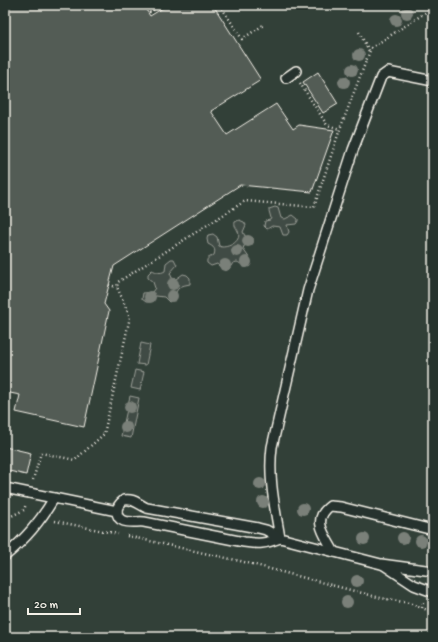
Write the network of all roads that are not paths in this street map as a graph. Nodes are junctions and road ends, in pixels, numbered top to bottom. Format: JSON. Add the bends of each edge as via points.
{"nodes":[{"id":1,"x":296,"y":71,"type":"road end"},
{"id":2,"x":286,"y":78,"type":"dead end"},
{"id":3,"x":433,"y":81,"type":"edge"},
{"id":4,"x":5,"y":488,"type":"edge"},
{"id":5,"x":54,"y":498,"type":"junction"},
{"id":6,"x":118,"y":511,"type":"junction"},
{"id":7,"x":433,"y":530,"type":"edge"},
{"id":8,"x":280,"y":538,"type":"junction"},
{"id":9,"x":334,"y":552,"type":"junction"},
{"id":10,"x":5,"y":556,"type":"edge"},
{"id":11,"x":381,"y":564,"type":"junction"},
{"id":12,"x":433,"y":571,"type":"edge"},
{"id":13,"x":433,"y":592,"type":"edge"}],
"edges":[{"from":1,"to":2,"type":"lane"},
{"from":3,"to":8,"type":"lane","via":[[388,72],[381,76],[353,150],[308,290],[272,447],[270,462]]},
{"from":4,"to":5,"type":"lane"},
{"from":5,"to":6,"type":"lane"},
{"from":5,"to":10,"type":"lane","via":[[43,517]]},
{"from":6,"to":8,"type":"lane","via":[[121,519],[128,522],[144,522],[244,542],[260,544]]},
{"from":6,"to":8,"type":"lane","via":[[121,502],[132,500],[147,508],[266,530]]},
{"from":7,"to":9,"type":"lane","via":[[330,506],[322,514],[320,523]]},
{"from":8,"to":9,"type":"lane"},
{"from":9,"to":11,"type":"lane"},
{"from":11,"to":12,"type":"lane"},
{"from":11,"to":13,"type":"lane","via":[[414,585]]}]}
